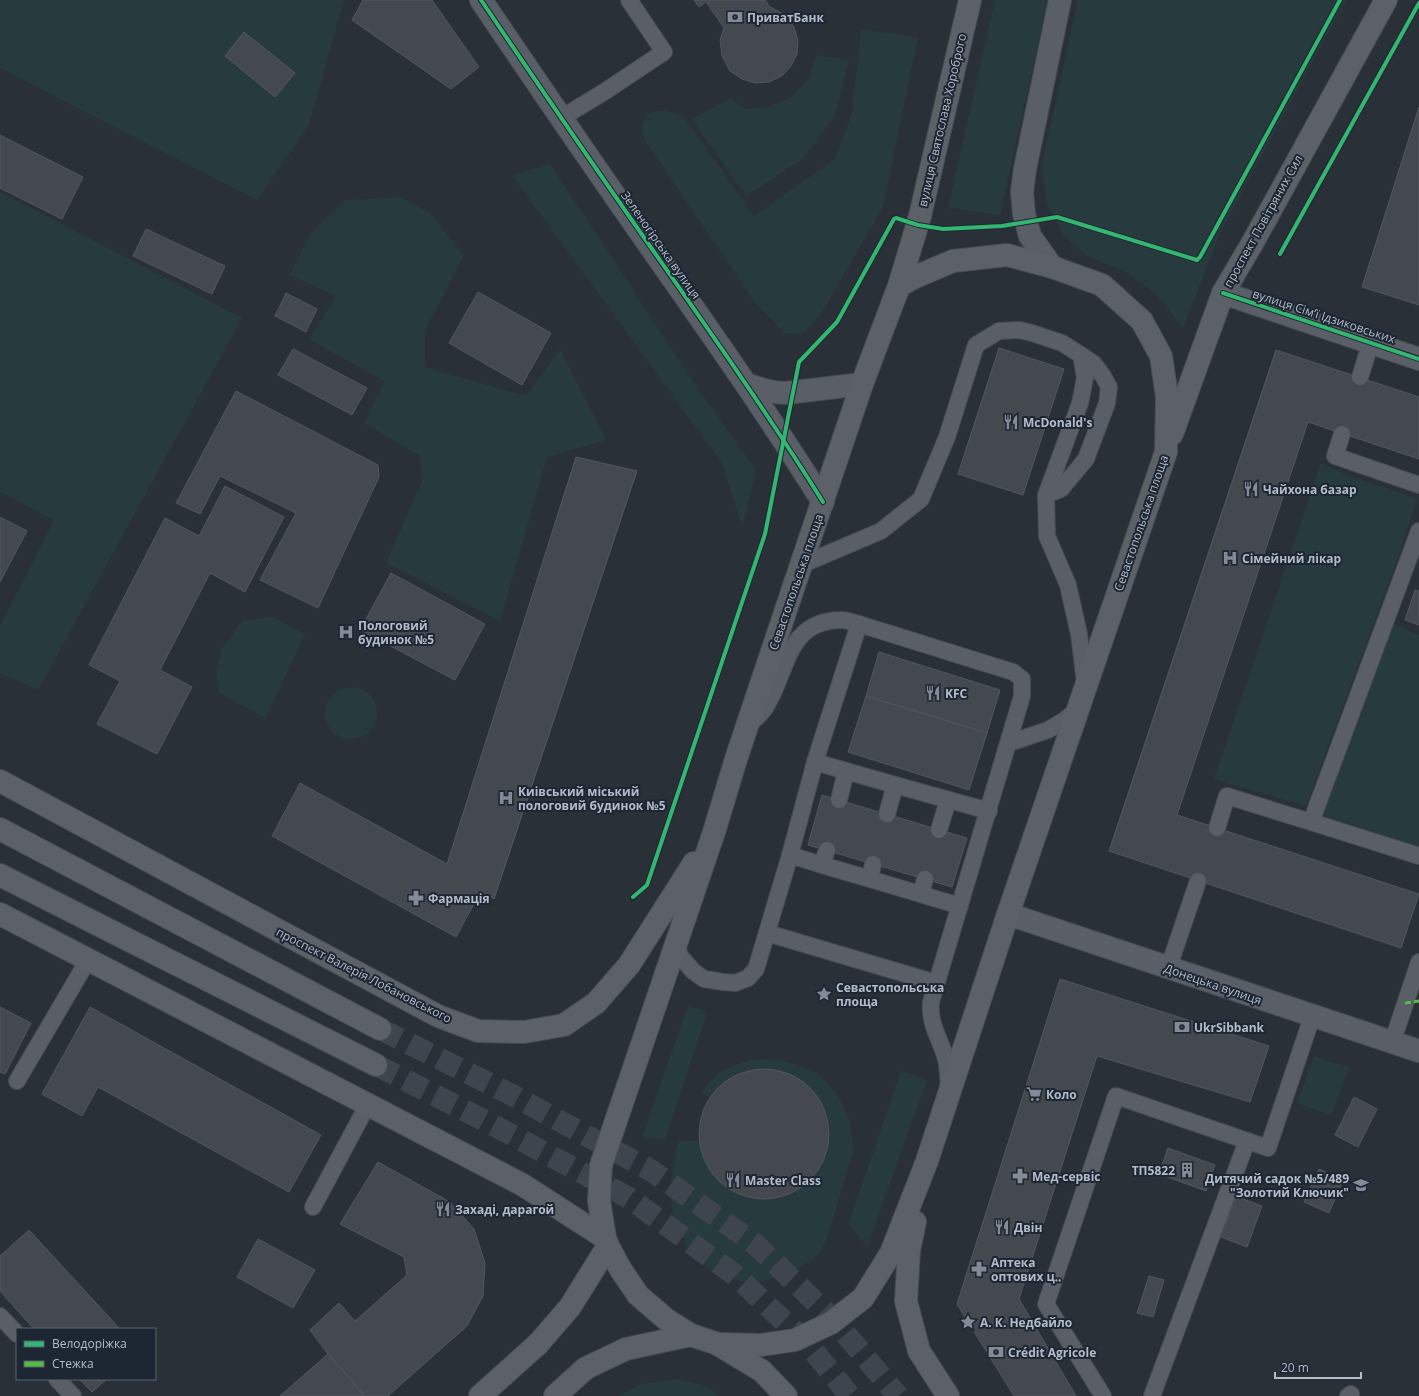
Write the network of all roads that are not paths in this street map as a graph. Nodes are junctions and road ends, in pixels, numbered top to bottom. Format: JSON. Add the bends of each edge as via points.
{"nodes":[{"id":1,"x":481,"y":0,"type":"edge"},
{"id":2,"x":629,"y":0,"type":"edge"},
{"id":3,"x":970,"y":0,"type":"edge"},
{"id":4,"x":1060,"y":0,"type":"edge"},
{"id":5,"x":1386,"y":0,"type":"edge"},
{"id":6,"x":561,"y":118,"type":"junction"},
{"id":7,"x":1052,"y":267,"type":"junction"},
{"id":8,"x":899,"y":286,"type":"junction"},
{"id":9,"x":1223,"y":293,"type":"junction"},
{"id":10,"x":1371,"y":342,"type":"junction"},
{"id":11,"x":1081,"y":355,"type":"junction"},
{"id":12,"x":1419,"y":358,"type":"edge"},
{"id":13,"x":1360,"y":377,"type":"dead end"},
{"id":14,"x":746,"y":384,"type":"junction"},
{"id":15,"x":862,"y":384,"type":"junction"},
{"id":16,"x":1342,"y":434,"type":"dead end"},
{"id":17,"x":1166,"y":452,"type":"junction"},
{"id":18,"x":1419,"y":485,"type":"edge"},
{"id":19,"x":1046,"y":495,"type":"junction"},
{"id":20,"x":823,"y":502,"type":"junction"},
{"id":21,"x":1419,"y":531,"type":"edge"},
{"id":22,"x":801,"y":565,"type":"junction"},
{"id":23,"x":860,"y":624,"type":"junction"},
{"id":24,"x":1085,"y":686,"type":"junction"},
{"id":25,"x":1077,"y":710,"type":"junction"},
{"id":26,"x":746,"y":727,"type":"junction"},
{"id":27,"x":1009,"y":743,"type":"junction"},
{"id":28,"x":816,"y":762,"type":"junction"},
{"id":29,"x":846,"y":771,"type":"junction"},
{"id":30,"x":0,"y":781,"type":"edge"},
{"id":31,"x":895,"y":785,"type":"junction"},
{"id":32,"x":839,"y":800,"type":"dead end"},
{"id":33,"x":948,"y":800,"type":"junction"},
{"id":34,"x":989,"y":811,"type":"junction"},
{"id":35,"x":887,"y":814,"type":"dead end"},
{"id":36,"x":1311,"y":822,"type":"junction"},
{"id":37,"x":1217,"y":828,"type":"dead end"},
{"id":38,"x":0,"y":829,"type":"edge"},
{"id":39,"x":939,"y":830,"type":"dead end"},
{"id":40,"x":714,"y":832,"type":"junction"},
{"id":41,"x":790,"y":855,"type":"junction"},
{"id":42,"x":1419,"y":856,"type":"edge"},
{"id":43,"x":0,"y":875,"type":"edge"},
{"id":44,"x":1198,"y":881,"type":"dead end"},
{"id":45,"x":960,"y":906,"type":"junction"},
{"id":46,"x":0,"y":914,"type":"edge"},
{"id":47,"x":1008,"y":914,"type":"junction"},
{"id":48,"x":767,"y":932,"type":"junction"},
{"id":49,"x":676,"y":942,"type":"junction"},
{"id":50,"x":88,"y":960,"type":"junction"},
{"id":51,"x":1419,"y":962,"type":"edge"},
{"id":52,"x":1168,"y":969,"type":"junction"},
{"id":53,"x":936,"y":983,"type":"junction"},
{"id":54,"x":1312,"y":1017,"type":"junction"},
{"id":55,"x":380,"y":1029,"type":"tunnel mouth"},
{"id":56,"x":1392,"y":1043,"type":"junction"},
{"id":57,"x":1419,"y":1051,"type":"edge"},
{"id":58,"x":376,"y":1065,"type":"tunnel mouth"},
{"id":59,"x":17,"y":1081,"type":"dead end"},
{"id":60,"x":949,"y":1094,"type":"junction"},
{"id":61,"x":368,"y":1104,"type":"junction"},
{"id":62,"x":1247,"y":1140,"type":"junction"},
{"id":63,"x":927,"y":1161,"type":"junction"},
{"id":64,"x":313,"y":1207,"type":"dead end"},
{"id":65,"x":606,"y":1242,"type":"junction"},
{"id":66,"x":0,"y":1316,"type":"edge"},
{"id":67,"x":16,"y":1333,"type":"edge"},
{"id":68,"x":691,"y":1335,"type":"junction"},
{"id":69,"x":718,"y":1344,"type":"junction"},
{"id":70,"x":58,"y":1380,"type":"edge"},
{"id":71,"x":73,"y":1396,"type":"edge"},
{"id":72,"x":480,"y":1396,"type":"edge"},
{"id":73,"x":555,"y":1396,"type":"edge"},
{"id":74,"x":786,"y":1396,"type":"edge"},
{"id":75,"x":948,"y":1396,"type":"edge"},
{"id":76,"x":1103,"y":1396,"type":"edge"},
{"id":77,"x":1152,"y":1396,"type":"edge"}],
"edges":[{"from":1,"to":6,"type":"street","name":"Зеленогірська вулиця"},
{"from":2,"to":6,"type":"lane","via":[[664,52]]},
{"from":3,"to":8,"type":"main road","name":"вулиця Святослава Хороброго","via":[[920,216]]},
{"from":4,"to":7,"type":"street","via":[[1022,192],[1030,236]]},
{"from":5,"to":9,"type":"main road","name":"проспект Повітряних Сил"},
{"from":6,"to":14,"type":"street","name":"Зеленогірська вулиця"},
{"from":7,"to":8,"type":"main road","name":"Севастопольська площа","via":[[1007,255],[953,261]]},
{"from":7,"to":17,"type":"main road","name":"Севастопольська площа","via":[[1102,285],[1142,321],[1161,356],[1167,397]]},
{"from":8,"to":15,"type":"main road","name":"Севастопольська площа"},
{"from":9,"to":10,"type":"street","name":"вулиця Сімʼї Ідзиковських"},
{"from":9,"to":17,"type":"main road","name":"проспект Повітряних Сил"},
{"from":10,"to":12,"type":"street","name":"вулиця Сімʼї Ідзиковських"},
{"from":10,"to":13,"type":"lane"},
{"from":11,"to":19,"type":"lane","via":[[1085,378],[1080,403]]},
{"from":11,"to":19,"type":"lane","via":[[1094,364],[1109,387],[1106,403],[1086,459],[1061,489]]},
{"from":11,"to":22,"type":"lane","via":[[1062,343],[1019,330],[999,331],[976,345],[947,437],[921,499],[881,531]]},
{"from":14,"to":15,"type":"street","via":[[774,393],[786,393]]},
{"from":14,"to":20,"type":"street","name":"Зеленогірська вулиця"},
{"from":15,"to":20,"type":"main road","name":"Севастопольська площа"},
{"from":16,"to":18,"type":"lane","via":[[1335,456]]},
{"from":17,"to":24,"type":"main road","name":"Севастопольська площа"},
{"from":19,"to":24,"type":"lane","via":[[1047,536],[1068,585],[1079,634]]},
{"from":20,"to":22,"type":"main road","name":"Севастопольська площа"},
{"from":21,"to":36,"type":"lane"},
{"from":22,"to":26,"type":"main road","name":"Севастопольська площа"},
{"from":23,"to":26,"type":"lane","via":[[842,620],[828,622],[815,625],[804,633],[795,642],[786,658],[768,703],[758,717]]},
{"from":23,"to":27,"type":"lane","via":[[1013,672],[1022,679],[1022,696]]},
{"from":23,"to":28,"type":"lane"},
{"from":24,"to":25,"type":"main road","name":"Севастопольська площа"},
{"from":25,"to":27,"type":"lane","via":[[1048,730]]},
{"from":25,"to":47,"type":"main road","name":"Севастопольська площа"},
{"from":26,"to":40,"type":"main road","name":"Севастопольська площа"},
{"from":27,"to":34,"type":"lane"},
{"from":28,"to":29,"type":"lane"},
{"from":28,"to":41,"type":"lane"},
{"from":29,"to":31,"type":"lane"},
{"from":29,"to":32,"type":"lane"},
{"from":30,"to":40,"type":"main road","name":"проспект Валерія Лобановського","via":[[438,1016],[478,1031],[524,1032],[564,1025],[596,1003],[629,965]]},
{"from":31,"to":33,"type":"lane"},
{"from":31,"to":35,"type":"lane"},
{"from":33,"to":34,"type":"lane"},
{"from":33,"to":39,"type":"lane"},
{"from":34,"to":45,"type":"lane"},
{"from":36,"to":37,"type":"lane","via":[[1227,796]]},
{"from":36,"to":42,"type":"lane"},
{"from":38,"to":55,"type":"main road"},
{"from":40,"to":49,"type":"main road","name":"Севастопольська площа"},
{"from":41,"to":45,"type":"lane","via":[[824,857],[872,871],[923,887]]},
{"from":41,"to":48,"type":"lane"},
{"from":43,"to":58,"type":"main road"},
{"from":44,"to":52,"type":"lane"},
{"from":45,"to":53,"type":"lane"},
{"from":46,"to":50,"type":"main road"},
{"from":47,"to":52,"type":"street","name":"Донецька вулиця"},
{"from":47,"to":60,"type":"main road","name":"Севастопольська площа"},
{"from":48,"to":49,"type":"lane","via":[[756,969],[748,978],[735,983],[704,979],[692,971],[680,956]]},
{"from":48,"to":53,"type":"lane"},
{"from":49,"to":65,"type":"main road","name":"Севастопольська площа","via":[[601,1165],[599,1202]]},
{"from":50,"to":59,"type":"lane"},
{"from":50,"to":61,"type":"main road"},
{"from":51,"to":56,"type":"lane"},
{"from":52,"to":54,"type":"street","name":"Донецька вулиця"},
{"from":53,"to":60,"type":"lane","via":[[930,1013],[946,1059]]},
{"from":54,"to":56,"type":"street","name":"Донецька вулиця"},
{"from":54,"to":62,"type":"lane","via":[[1268,1148]]},
{"from":56,"to":57,"type":"street","name":"Донецька вулиця"},
{"from":60,"to":63,"type":"main road","name":"Севастопольська площа"},
{"from":61,"to":64,"type":"lane"},
{"from":61,"to":65,"type":"main road","via":[[523,1185]]},
{"from":62,"to":76,"type":"lane","via":[[1116,1096],[1046,1304]]},
{"from":62,"to":77,"type":"lane"},
{"from":63,"to":69,"type":"main road","name":"Севастопольська площа","via":[[891,1253],[863,1298],[831,1323],[795,1340],[761,1345]]},
{"from":63,"to":75,"type":"main road","via":[[909,1250],[906,1301],[919,1351]]},
{"from":65,"to":68,"type":"main road","name":"Севастопольська площа","via":[[638,1295],[667,1320]]},
{"from":65,"to":72,"type":"main road","via":[[570,1307],[538,1344]]},
{"from":66,"to":67,"type":"lane"},
{"from":68,"to":69,"type":"main road","name":"Севастопольська площа"},
{"from":68,"to":73,"type":"main road","via":[[626,1349],[586,1368]]},
{"from":69,"to":74,"type":"main road","via":[[762,1371]]},
{"from":70,"to":71,"type":"lane"}]}
